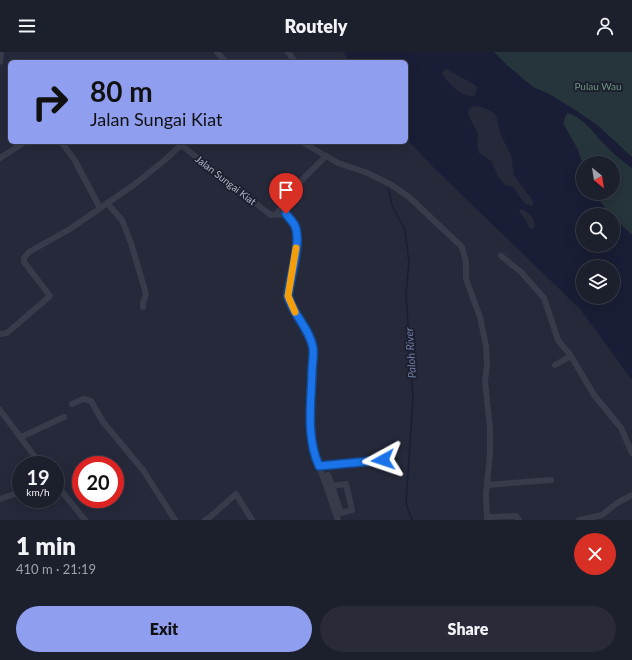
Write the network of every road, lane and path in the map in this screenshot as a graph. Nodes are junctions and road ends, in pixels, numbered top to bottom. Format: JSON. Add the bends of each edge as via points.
{"nodes":[{"id":1,"x":1,"y":52,"type":"edge"},
{"id":2,"x":217,"y":52,"type":"edge"},
{"id":3,"x":224,"y":60,"type":"edge"},
{"id":4,"x":0,"y":62,"type":"edge"},
{"id":5,"x":22,"y":144,"type":"edge"},
{"id":6,"x":63,"y":144,"type":"edge"},
{"id":7,"x":182,"y":144,"type":"edge"},
{"id":8,"x":305,"y":144,"type":"edge"},
{"id":9,"x":326,"y":156,"type":"junction"},
{"id":10,"x":0,"y":158,"type":"edge"},
{"id":11,"x":107,"y":203,"type":"junction"},
{"id":12,"x":100,"y":208,"type":"junction"},
{"id":13,"x":277,"y":214,"type":"junction"},
{"id":14,"x":501,"y":256,"type":"dead end"},
{"id":15,"x":144,"y":307,"type":"dead end"},
{"id":16,"x":0,"y":334,"type":"edge"},
{"id":17,"x":571,"y":356,"type":"junction"},
{"id":18,"x":555,"y":365,"type":"dead end"},
{"id":19,"x":72,"y":404,"type":"dead end"},
{"id":20,"x":0,"y":410,"type":"edge"},
{"id":21,"x":64,"y":417,"type":"dead end"},
{"id":22,"x":21,"y":437,"type":"junction"},
{"id":23,"x":632,"y":453,"type":"edge"},
{"id":24,"x":35,"y":456,"type":"edge"},
{"id":25,"x":383,"y":460,"type":"dead end"},
{"id":26,"x":319,"y":466,"type":"junction"},
{"id":27,"x":324,"y":477,"type":"junction"},
{"id":28,"x":551,"y":480,"type":"dead end"},
{"id":29,"x":487,"y":485,"type":"junction"},
{"id":30,"x":332,"y":486,"type":"junction"},
{"id":31,"x":64,"y":494,"type":"edge"},
{"id":32,"x":12,"y":495,"type":"edge"},
{"id":33,"x":632,"y":495,"type":"edge"},
{"id":34,"x":0,"y":499,"type":"edge"},
{"id":35,"x":487,"y":519,"type":"edge"},
{"id":36,"x":85,"y":520,"type":"edge"},
{"id":37,"x":176,"y":520,"type":"edge"},
{"id":38,"x":205,"y":520,"type":"edge"},
{"id":39,"x":252,"y":520,"type":"edge"},
{"id":40,"x":338,"y":520,"type":"edge"},
{"id":41,"x":519,"y":520,"type":"edge"},
{"id":42,"x":579,"y":520,"type":"edge"}],
"edges":[{"from":1,"to":4,"type":"street"},
{"from":2,"to":3,"type":"street"},
{"from":5,"to":10,"type":"street"},
{"from":6,"to":12,"type":"street","via":[[74,159]]},
{"from":7,"to":11,"type":"street","via":[[142,179]]},
{"from":7,"to":13,"type":"street","name":"Jalan Sungai Kiat","via":[[268,213]]},
{"from":8,"to":9,"type":"street"},
{"from":9,"to":13,"type":"street","via":[[295,187]]},
{"from":9,"to":29,"type":"street","via":[[390,184],[409,197],[462,247],[466,279],[480,317],[486,346],[485,381],[490,428]]},
{"from":11,"to":12,"type":"street"},
{"from":11,"to":15,"type":"street","via":[[122,220],[131,243],[146,294]]},
{"from":12,"to":16,"type":"street","via":[[63,234],[29,252],[24,258],[27,267],[50,296],[7,333]]},
{"from":13,"to":26,"type":"street","name":"Jalan Sungai Kiat","via":[[286,214],[293,221],[296,230],[296,249],[288,296],[313,346],[311,441]]},
{"from":14,"to":17,"type":"street","via":[[521,272],[544,298],[558,340]]},
{"from":17,"to":18,"type":"street"},
{"from":17,"to":23,"type":"street","via":[[594,395],[621,428]]},
{"from":19,"to":37,"type":"street","via":[[83,399],[91,401],[104,422],[143,470],[167,510]]},
{"from":20,"to":22,"type":"street"},
{"from":21,"to":22,"type":"street"},
{"from":22,"to":24,"type":"street"},
{"from":25,"to":26,"type":"street"},
{"from":26,"to":27,"type":"street","name":"Jalan Sungai Kiat"},
{"from":27,"to":30,"type":"street","via":[[329,476]]},
{"from":27,"to":40,"type":"street","name":"Jalan Sungai Kiat"},
{"from":28,"to":29,"type":"street"},
{"from":29,"to":35,"type":"street"},
{"from":30,"to":30,"type":"street","via":[[346,484],[352,510],[341,512]]},
{"from":31,"to":36,"type":"street"},
{"from":32,"to":34,"type":"street"},
{"from":33,"to":42,"type":"street","via":[[602,515]]},
{"from":35,"to":41,"type":"street","via":[[516,516]]},
{"from":38,"to":39,"type":"street","via":[[236,494]]}]}
